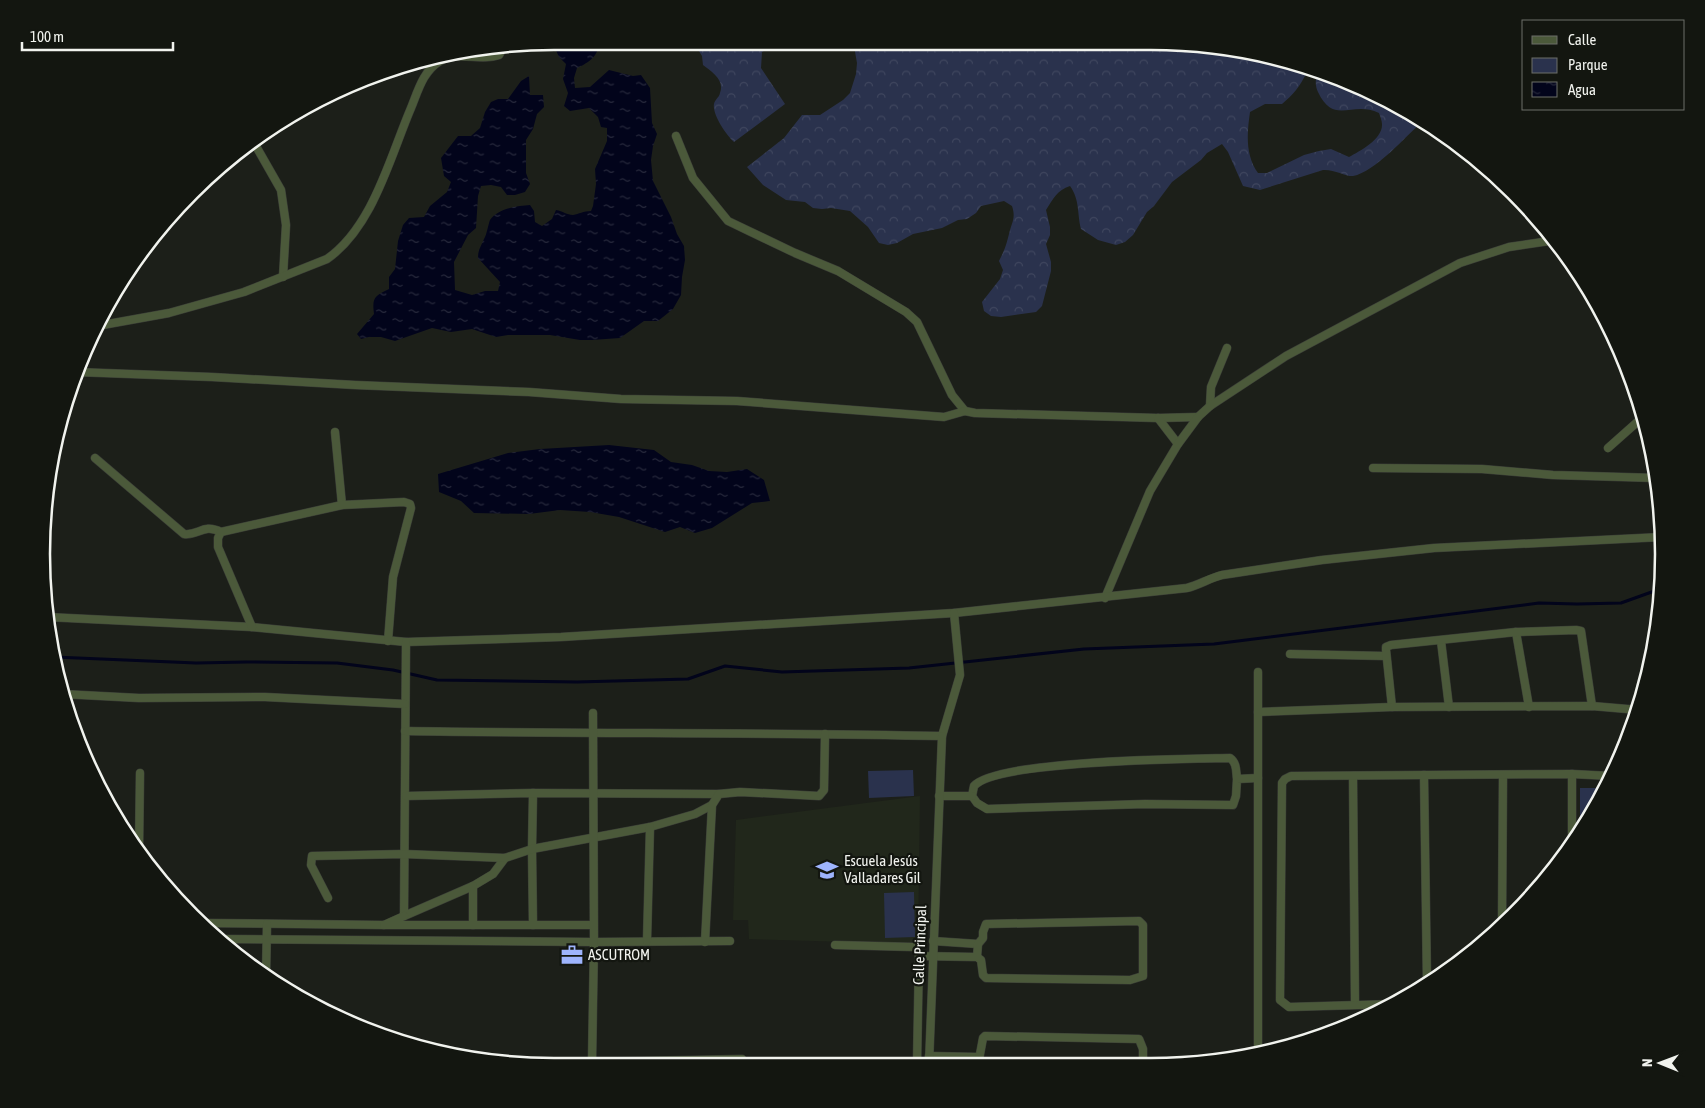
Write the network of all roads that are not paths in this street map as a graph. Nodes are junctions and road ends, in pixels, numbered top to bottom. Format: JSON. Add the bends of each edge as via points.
{"nodes":[{"id":1,"x":500,"y":53,"type":"edge"},
{"id":2,"x":476,"y":56,"type":"edge"},
{"id":3,"x":437,"y":64,"type":"edge"},
{"id":4,"x":676,"y":136,"type":"dead end"},
{"id":5,"x":257,"y":147,"type":"edge"},
{"id":6,"x":1546,"y":241,"type":"edge"},
{"id":7,"x":283,"y":277,"type":"junction"},
{"id":8,"x":106,"y":325,"type":"edge"},
{"id":9,"x":1228,"y":348,"type":"dead end"},
{"id":10,"x":84,"y":372,"type":"edge"},
{"id":11,"x":1210,"y":406,"type":"junction"},
{"id":12,"x":965,"y":411,"type":"junction"},
{"id":13,"x":1198,"y":417,"type":"junction"},
{"id":14,"x":1158,"y":418,"type":"junction"},
{"id":15,"x":1637,"y":422,"type":"edge"},
{"id":16,"x":335,"y":432,"type":"dead end"},
{"id":17,"x":1178,"y":444,"type":"junction"},
{"id":18,"x":1608,"y":448,"type":"dead end"},
{"id":19,"x":95,"y":458,"type":"dead end"},
{"id":20,"x":1373,"y":468,"type":"dead end"},
{"id":21,"x":1649,"y":478,"type":"edge"},
{"id":22,"x":342,"y":505,"type":"junction"},
{"id":23,"x":221,"y":532,"type":"junction"},
{"id":24,"x":1654,"y":537,"type":"edge"},
{"id":25,"x":1105,"y":598,"type":"junction"},
{"id":26,"x":954,"y":613,"type":"junction"},
{"id":27,"x":54,"y":617,"type":"edge"},
{"id":28,"x":252,"y":627,"type":"junction"},
{"id":29,"x":1516,"y":632,"type":"junction"},
{"id":30,"x":388,"y":641,"type":"junction"},
{"id":31,"x":1441,"y":641,"type":"junction"},
{"id":32,"x":406,"y":642,"type":"junction"},
{"id":33,"x":1290,"y":654,"type":"dead end"},
{"id":34,"x":1386,"y":656,"type":"junction"},
{"id":35,"x":1258,"y":672,"type":"dead end"},
{"id":36,"x":70,"y":694,"type":"edge"},
{"id":37,"x":405,"y":704,"type":"junction"},
{"id":38,"x":1592,"y":706,"type":"junction"},
{"id":39,"x":1392,"y":707,"type":"junction"},
{"id":40,"x":1449,"y":707,"type":"junction"},
{"id":41,"x":1530,"y":707,"type":"junction"},
{"id":42,"x":1630,"y":709,"type":"edge"},
{"id":43,"x":1258,"y":712,"type":"junction"},
{"id":44,"x":593,"y":713,"type":"dead end"},
{"id":45,"x":405,"y":731,"type":"junction"},
{"id":46,"x":594,"y":734,"type":"junction"},
{"id":47,"x":825,"y":734,"type":"junction"},
{"id":48,"x":942,"y":736,"type":"junction"},
{"id":49,"x":140,"y":773,"type":"dead end"},
{"id":50,"x":1572,"y":774,"type":"junction"},
{"id":51,"x":1424,"y":775,"type":"junction"},
{"id":52,"x":1503,"y":775,"type":"junction"},
{"id":53,"x":1353,"y":776,"type":"junction"},
{"id":54,"x":1604,"y":776,"type":"edge"},
{"id":55,"x":1237,"y":778,"type":"junction"},
{"id":56,"x":1258,"y":778,"type":"junction"},
{"id":57,"x":533,"y":793,"type":"junction"},
{"id":58,"x":593,"y":793,"type":"junction"},
{"id":59,"x":719,"y":794,"type":"junction"},
{"id":60,"x":406,"y":796,"type":"junction"},
{"id":61,"x":940,"y":796,"type":"junction"},
{"id":62,"x":972,"y":796,"type":"junction"},
{"id":63,"x":712,"y":805,"type":"junction"},
{"id":64,"x":650,"y":827,"type":"junction"},
{"id":65,"x":1572,"y":831,"type":"edge"},
{"id":66,"x":593,"y":837,"type":"junction"},
{"id":67,"x":139,"y":840,"type":"edge"},
{"id":68,"x":532,"y":849,"type":"junction"},
{"id":69,"x":404,"y":854,"type":"junction"},
{"id":70,"x":506,"y":858,"type":"junction"},
{"id":71,"x":473,"y":886,"type":"junction"},
{"id":72,"x":328,"y":898,"type":"dead end"},
{"id":73,"x":1502,"y":915,"type":"edge"},
{"id":74,"x":404,"y":916,"type":"junction"},
{"id":75,"x":212,"y":923,"type":"edge"},
{"id":76,"x":267,"y":924,"type":"junction"},
{"id":77,"x":384,"y":925,"type":"junction"},
{"id":78,"x":473,"y":925,"type":"junction"},
{"id":79,"x":533,"y":925,"type":"junction"},
{"id":80,"x":593,"y":925,"type":"junction"},
{"id":81,"x":229,"y":939,"type":"edge"},
{"id":82,"x":267,"y":940,"type":"junction"},
{"id":83,"x":647,"y":941,"type":"junction"},
{"id":84,"x":730,"y":941,"type":"dead end"},
{"id":85,"x":933,"y":941,"type":"junction"},
{"id":86,"x":594,"y":942,"type":"junction"},
{"id":87,"x":705,"y":942,"type":"junction"},
{"id":88,"x":978,"y":944,"type":"junction"},
{"id":89,"x":835,"y":945,"type":"dead end"},
{"id":90,"x":919,"y":956,"type":"junction"},
{"id":91,"x":933,"y":957,"type":"junction"},
{"id":92,"x":977,"y":957,"type":"junction"},
{"id":93,"x":266,"y":968,"type":"edge"},
{"id":94,"x":1427,"y":975,"type":"edge"},
{"id":95,"x":1355,"y":1004,"type":"junction"},
{"id":96,"x":1378,"y":1004,"type":"edge"},
{"id":97,"x":1258,"y":1046,"type":"edge"},
{"id":98,"x":592,"y":1058,"type":"edge"},
{"id":99,"x":917,"y":1058,"type":"edge"},
{"id":100,"x":929,"y":1058,"type":"edge"},
{"id":101,"x":979,"y":1058,"type":"edge"},
{"id":102,"x":1143,"y":1058,"type":"edge"}],
"edges":[{"from":1,"to":2,"type":"street","via":[[491,58]]},
{"from":3,"to":7,"type":"street","via":[[425,75],[378,194],[355,230],[327,259]]},
{"from":4,"to":12,"type":"street","via":[[693,178],[728,220],[838,271],[917,322],[952,395]]},
{"from":5,"to":7,"type":"street","via":[[281,190],[286,225]]},
{"from":6,"to":11,"type":"street","via":[[1509,247],[1460,263],[1286,356]]},
{"from":7,"to":8,"type":"street","via":[[169,314]]},
{"from":9,"to":11,"type":"street","via":[[1211,386]]},
{"from":10,"to":12,"type":"street","via":[[621,399],[737,401],[944,417]]},
{"from":11,"to":13,"type":"street"},
{"from":12,"to":14,"type":"street"},
{"from":13,"to":14,"type":"street"},
{"from":13,"to":17,"type":"street"},
{"from":14,"to":17,"type":"street"},
{"from":15,"to":18,"type":"street"},
{"from":16,"to":22,"type":"street"},
{"from":17,"to":25,"type":"street","via":[[1150,491]]},
{"from":19,"to":23,"type":"street","via":[[184,534],[209,528]]},
{"from":20,"to":21,"type":"street","via":[[1482,469]]},
{"from":22,"to":23,"type":"street"},
{"from":22,"to":30,"type":"street","via":[[410,504],[393,578]]},
{"from":23,"to":28,"type":"street","via":[[218,547]]},
{"from":24,"to":25,"type":"street","via":[[1434,548],[1322,560],[1212,577],[1187,588]]},
{"from":25,"to":26,"type":"street"},
{"from":26,"to":32,"type":"street","via":[[561,637]]},
{"from":26,"to":48,"type":"street","name":"Calle Principal","via":[[960,675]]},
{"from":27,"to":28,"type":"street"},
{"from":28,"to":30,"type":"street"},
{"from":29,"to":31,"type":"street"},
{"from":29,"to":38,"type":"street","via":[[1581,632]]},
{"from":29,"to":41,"type":"street"},
{"from":30,"to":32,"type":"street"},
{"from":31,"to":34,"type":"street","via":[[1390,645],[1386,647]]},
{"from":31,"to":40,"type":"street"},
{"from":32,"to":37,"type":"street"},
{"from":33,"to":34,"type":"street"},
{"from":34,"to":39,"type":"street"},
{"from":35,"to":43,"type":"street"},
{"from":36,"to":37,"type":"street","via":[[139,698],[265,697]]},
{"from":37,"to":45,"type":"street"},
{"from":38,"to":41,"type":"street"},
{"from":38,"to":42,"type":"street"},
{"from":39,"to":40,"type":"street"},
{"from":39,"to":43,"type":"street"},
{"from":40,"to":41,"type":"street"},
{"from":43,"to":56,"type":"street"},
{"from":44,"to":46,"type":"street"},
{"from":45,"to":46,"type":"street"},
{"from":45,"to":60,"type":"street"},
{"from":46,"to":47,"type":"street"},
{"from":46,"to":58,"type":"street"},
{"from":47,"to":48,"type":"street"},
{"from":47,"to":59,"type":"street","via":[[824,790],[819,796]]},
{"from":48,"to":61,"type":"street","name":"Calle Principal"},
{"from":49,"to":67,"type":"street"},
{"from":50,"to":52,"type":"street"},
{"from":50,"to":54,"type":"street"},
{"from":50,"to":65,"type":"street"},
{"from":51,"to":52,"type":"street"},
{"from":51,"to":53,"type":"street"},
{"from":51,"to":94,"type":"street"},
{"from":52,"to":73,"type":"street"},
{"from":53,"to":95,"type":"street"},
{"from":53,"to":95,"type":"street","via":[[1291,776],[1282,783],[1280,1000],[1289,1007]]},
{"from":55,"to":56,"type":"street"},
{"from":55,"to":62,"type":"street","via":[[1236,766],[1230,758],[1035,767],[986,778],[974,786]]},
{"from":55,"to":62,"type":"street","via":[[1232,805],[987,809]]},
{"from":56,"to":97,"type":"street"},
{"from":57,"to":58,"type":"street"},
{"from":57,"to":60,"type":"street"},
{"from":57,"to":68,"type":"street"},
{"from":58,"to":59,"type":"street"},
{"from":58,"to":66,"type":"street"},
{"from":59,"to":63,"type":"street"},
{"from":60,"to":69,"type":"street"},
{"from":61,"to":62,"type":"street"},
{"from":61,"to":85,"type":"street","name":"Calle Principal"},
{"from":63,"to":64,"type":"street","via":[[695,814]]},
{"from":63,"to":87,"type":"street"},
{"from":64,"to":66,"type":"street"},
{"from":64,"to":83,"type":"street"},
{"from":66,"to":68,"type":"street"},
{"from":66,"to":80,"type":"street"},
{"from":68,"to":70,"type":"street"},
{"from":68,"to":79,"type":"street"},
{"from":69,"to":70,"type":"street"},
{"from":69,"to":72,"type":"street","via":[[312,856],[311,865]]},
{"from":69,"to":74,"type":"street"},
{"from":70,"to":71,"type":"street","via":[[493,874]]},
{"from":71,"to":74,"type":"street"},
{"from":71,"to":78,"type":"street"},
{"from":74,"to":77,"type":"street"},
{"from":75,"to":76,"type":"street"},
{"from":76,"to":77,"type":"street"},
{"from":76,"to":82,"type":"street"},
{"from":77,"to":78,"type":"street"},
{"from":78,"to":79,"type":"street"},
{"from":79,"to":80,"type":"street"},
{"from":80,"to":86,"type":"street"},
{"from":81,"to":82,"type":"street"},
{"from":82,"to":86,"type":"street"},
{"from":82,"to":93,"type":"street"},
{"from":83,"to":86,"type":"street"},
{"from":83,"to":87,"type":"street"},
{"from":84,"to":87,"type":"street"},
{"from":85,"to":88,"type":"street"},
{"from":85,"to":91,"type":"street","name":"Calle Principal"},
{"from":86,"to":98,"type":"street"},
{"from":88,"to":92,"type":"street"},
{"from":88,"to":92,"type":"street","via":[[986,924],[1139,921],[1143,925],[1143,976],[1138,979],[986,978],[982,960]]},
{"from":89,"to":90,"type":"street","via":[[914,947]]},
{"from":90,"to":91,"type":"street"},
{"from":90,"to":99,"type":"street"},
{"from":91,"to":92,"type":"street"},
{"from":91,"to":100,"type":"street","name":"Calle Principal"},
{"from":95,"to":96,"type":"street"},
{"from":101,"to":102,"type":"street","via":[[985,1036],[1133,1038],[1139,1039]]}]}
